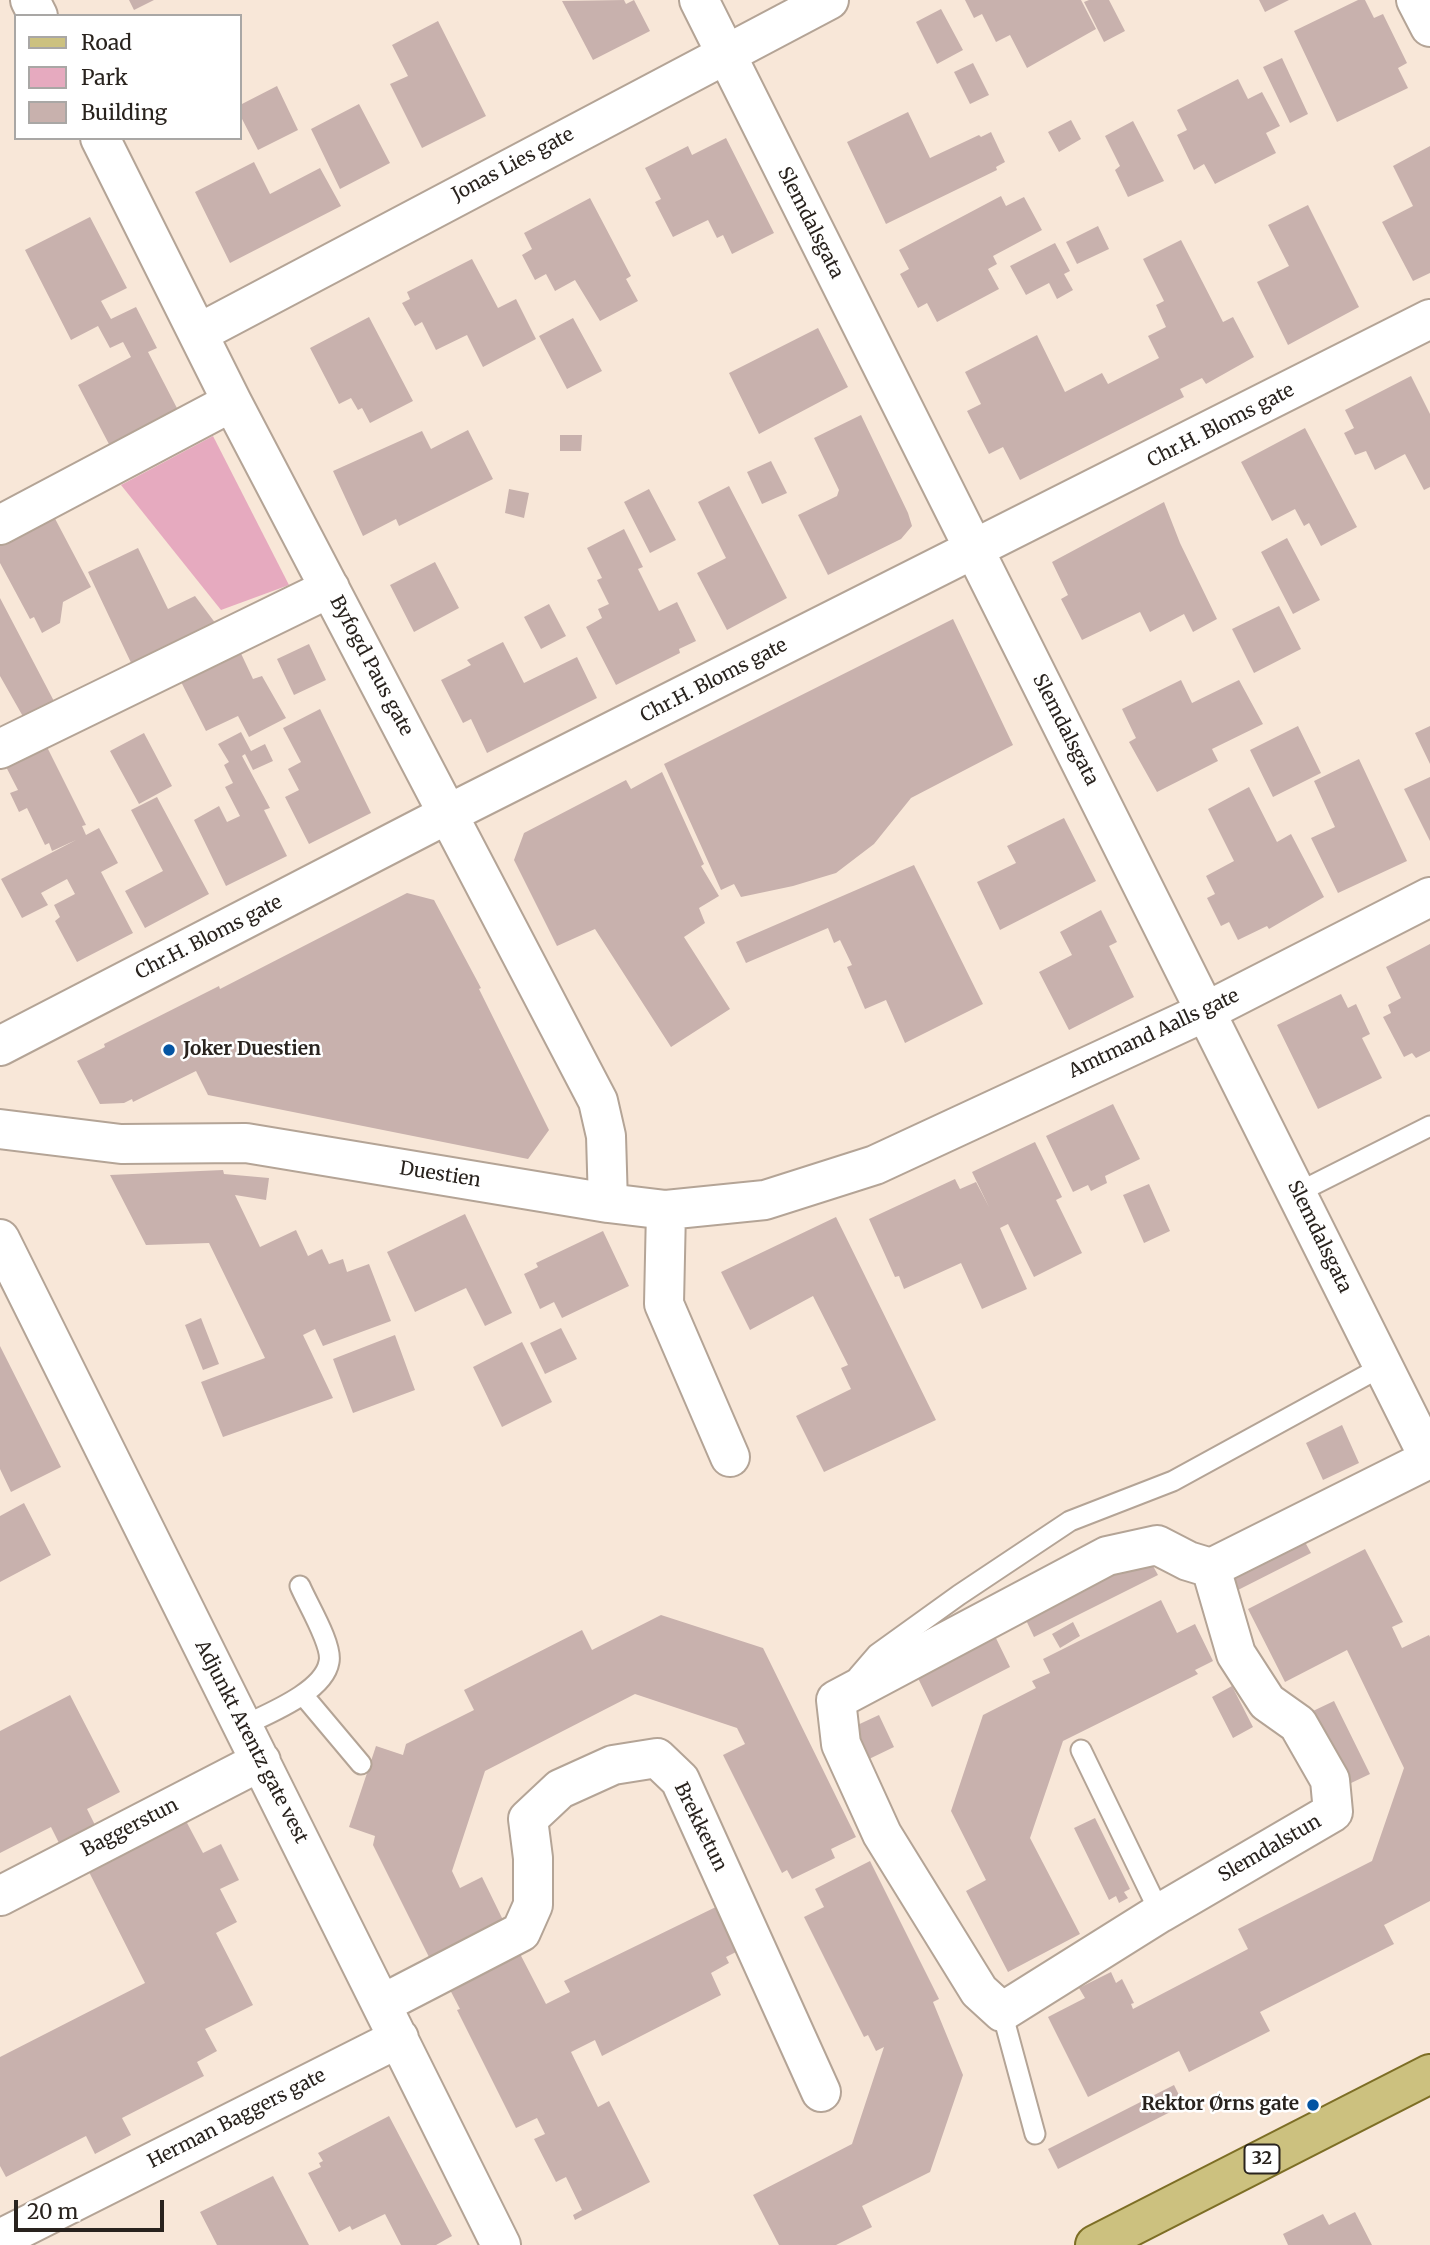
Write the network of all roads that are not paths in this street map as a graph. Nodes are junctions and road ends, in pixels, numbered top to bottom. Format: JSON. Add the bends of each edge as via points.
{"nodes":[{"id":1,"x":699,"y":0,"type":"edge"},
{"id":2,"x":829,"y":0,"type":"edge"},
{"id":3,"x":1416,"y":0,"type":"edge"},
{"id":4,"x":1430,"y":27,"type":"edge"},
{"id":5,"x":724,"y":53,"type":"junction"},
{"id":6,"x":101,"y":140,"type":"edge"},
{"id":7,"x":1430,"y":319,"type":"edge"},
{"id":8,"x":199,"y":333,"type":"junction"},
{"id":9,"x":232,"y":402,"type":"junction"},
{"id":10,"x":0,"y":525,"type":"edge"},
{"id":11,"x":976,"y":551,"type":"junction"},
{"id":12,"x":330,"y":587,"type":"junction"},
{"id":13,"x":0,"y":749,"type":"edge"},
{"id":14,"x":448,"y":814,"type":"junction"},
{"id":15,"x":1430,"y":897,"type":"edge"},
{"id":16,"x":1207,"y":1011,"type":"junction"},
{"id":17,"x":0,"y":1045,"type":"edge"},
{"id":18,"x":1430,"y":1126,"type":"edge"},
{"id":19,"x":0,"y":1129,"type":"edge"},
{"id":20,"x":875,"y":1165,"type":"joint"},
{"id":21,"x":1297,"y":1193,"type":"junction"},
{"id":22,"x":608,"y":1203,"type":"junction"},
{"id":23,"x":667,"y":1210,"type":"junction"},
{"id":24,"x":0,"y":1238,"type":"edge"},
{"id":25,"x":1383,"y":1366,"type":"junction"},
{"id":26,"x":730,"y":1457,"type":"dead end"},
{"id":27,"x":1430,"y":1460,"type":"edge"},
{"id":28,"x":1211,"y":1568,"type":"junction"},
{"id":29,"x":299,"y":1586,"type":"dead end"},
{"id":30,"x":303,"y":1695,"type":"junction"},
{"id":31,"x":836,"y":1700,"type":"junction"},
{"id":32,"x":243,"y":1726,"type":"junction"},
{"id":33,"x":1081,"y":1750,"type":"dead end"},
{"id":34,"x":261,"y":1761,"type":"junction"},
{"id":35,"x":361,"y":1764,"type":"dead end"},
{"id":36,"x":0,"y":1896,"type":"edge"},
{"id":37,"x":1160,"y":1913,"type":"junction"},
{"id":38,"x":382,"y":2004,"type":"junction"},
{"id":39,"x":1002,"y":2012,"type":"junction"},
{"id":40,"x":399,"y":2038,"type":"junction"},
{"id":41,"x":1430,"y":2074,"type":"edge"},
{"id":42,"x":821,"y":2092,"type":"dead end"},
{"id":43,"x":1035,"y":2134,"type":"dead end"},
{"id":44,"x":0,"y":2239,"type":"edge"},
{"id":45,"x":502,"y":2245,"type":"edge"},
{"id":46,"x":1095,"y":2245,"type":"edge"}],
"edges":[{"from":1,"to":5,"type":"street","name":"Slemdalsgata"},
{"from":2,"to":5,"type":"street","name":"Jonas Lies gate"},
{"from":3,"to":4,"type":"street"},
{"from":5,"to":8,"type":"street","name":"Jonas Lies gate"},
{"from":5,"to":11,"type":"street","name":"Slemdalsgata"},
{"from":6,"to":8,"type":"street","name":"Byfogd Paus gate"},
{"from":7,"to":11,"type":"street","name":"Chr.H. Bloms gate"},
{"from":8,"to":9,"type":"street","name":"Byfogd Paus gate"},
{"from":9,"to":10,"type":"street"},
{"from":9,"to":12,"type":"street","name":"Byfogd Paus gate"},
{"from":11,"to":14,"type":"street","name":"Chr.H. Bloms gate"},
{"from":11,"to":16,"type":"street","name":"Slemdalsgata"},
{"from":12,"to":13,"type":"street"},
{"from":12,"to":14,"type":"street","name":"Byfogd Paus gate"},
{"from":14,"to":17,"type":"street","name":"Chr.H. Bloms gate"},
{"from":14,"to":22,"type":"street","name":"Byfogd Paus gate","via":[[598,1101],[606,1136]]},
{"from":15,"to":16,"type":"street","name":"Amtmand Aalls gate"},
{"from":16,"to":20,"type":"street","name":"Amtmand Aalls gate"},
{"from":16,"to":21,"type":"street","name":"Slemdalsgata"},
{"from":18,"to":21,"type":"lane"},
{"from":19,"to":22,"type":"street","name":"Duestien","via":[[121,1144],[246,1143]]},
{"from":20,"to":23,"type":"street","name":"Duestien","via":[[765,1200]]},
{"from":21,"to":25,"type":"street","name":"Slemdalsgata"},
{"from":22,"to":23,"type":"street","name":"Duestien"},
{"from":23,"to":26,"type":"street","via":[[664,1304]]},
{"from":24,"to":32,"type":"street","name":"Adjunkt Arentz gate vest"},
{"from":25,"to":27,"type":"street","name":"Slemdalsgata"},
{"from":25,"to":31,"type":"lane","via":[[1173,1481],[1070,1521],[877,1654]]},
{"from":27,"to":28,"type":"street"},
{"from":28,"to":31,"type":"street","via":[[1157,1545],[1107,1556]]},
{"from":28,"to":37,"type":"street","name":"Slemdalstun","via":[[1236,1654],[1267,1702],[1298,1724],[1330,1780],[1334,1812]]},
{"from":29,"to":30,"type":"lane","via":[[330,1661]]},
{"from":30,"to":32,"type":"lane"},
{"from":30,"to":35,"type":"lane"},
{"from":31,"to":39,"type":"street","via":[[841,1744],[882,1834],[979,1991]]},
{"from":32,"to":34,"type":"street","name":"Adjunkt Arentz gate vest"},
{"from":33,"to":37,"type":"lane"},
{"from":34,"to":36,"type":"street","name":"Baggerstun"},
{"from":34,"to":38,"type":"street","name":"Adjunkt Arentz gate vest"},
{"from":37,"to":39,"type":"street","name":"Slemdalstun"},
{"from":38,"to":40,"type":"street","name":"Adjunkt Arentz gate vest"},
{"from":38,"to":42,"type":"street","name":"Brekketun","via":[[521,1933],[533,1905],[528,1819],[560,1789],[613,1765],[657,1758],[680,1780]]},
{"from":39,"to":43,"type":"lane"},
{"from":40,"to":44,"type":"street","name":"Herman Baggers gate"},
{"from":40,"to":45,"type":"street","name":"Adjunkt Arentz gate vest"},
{"from":41,"to":46,"type":"main road","number":"32"}]}
